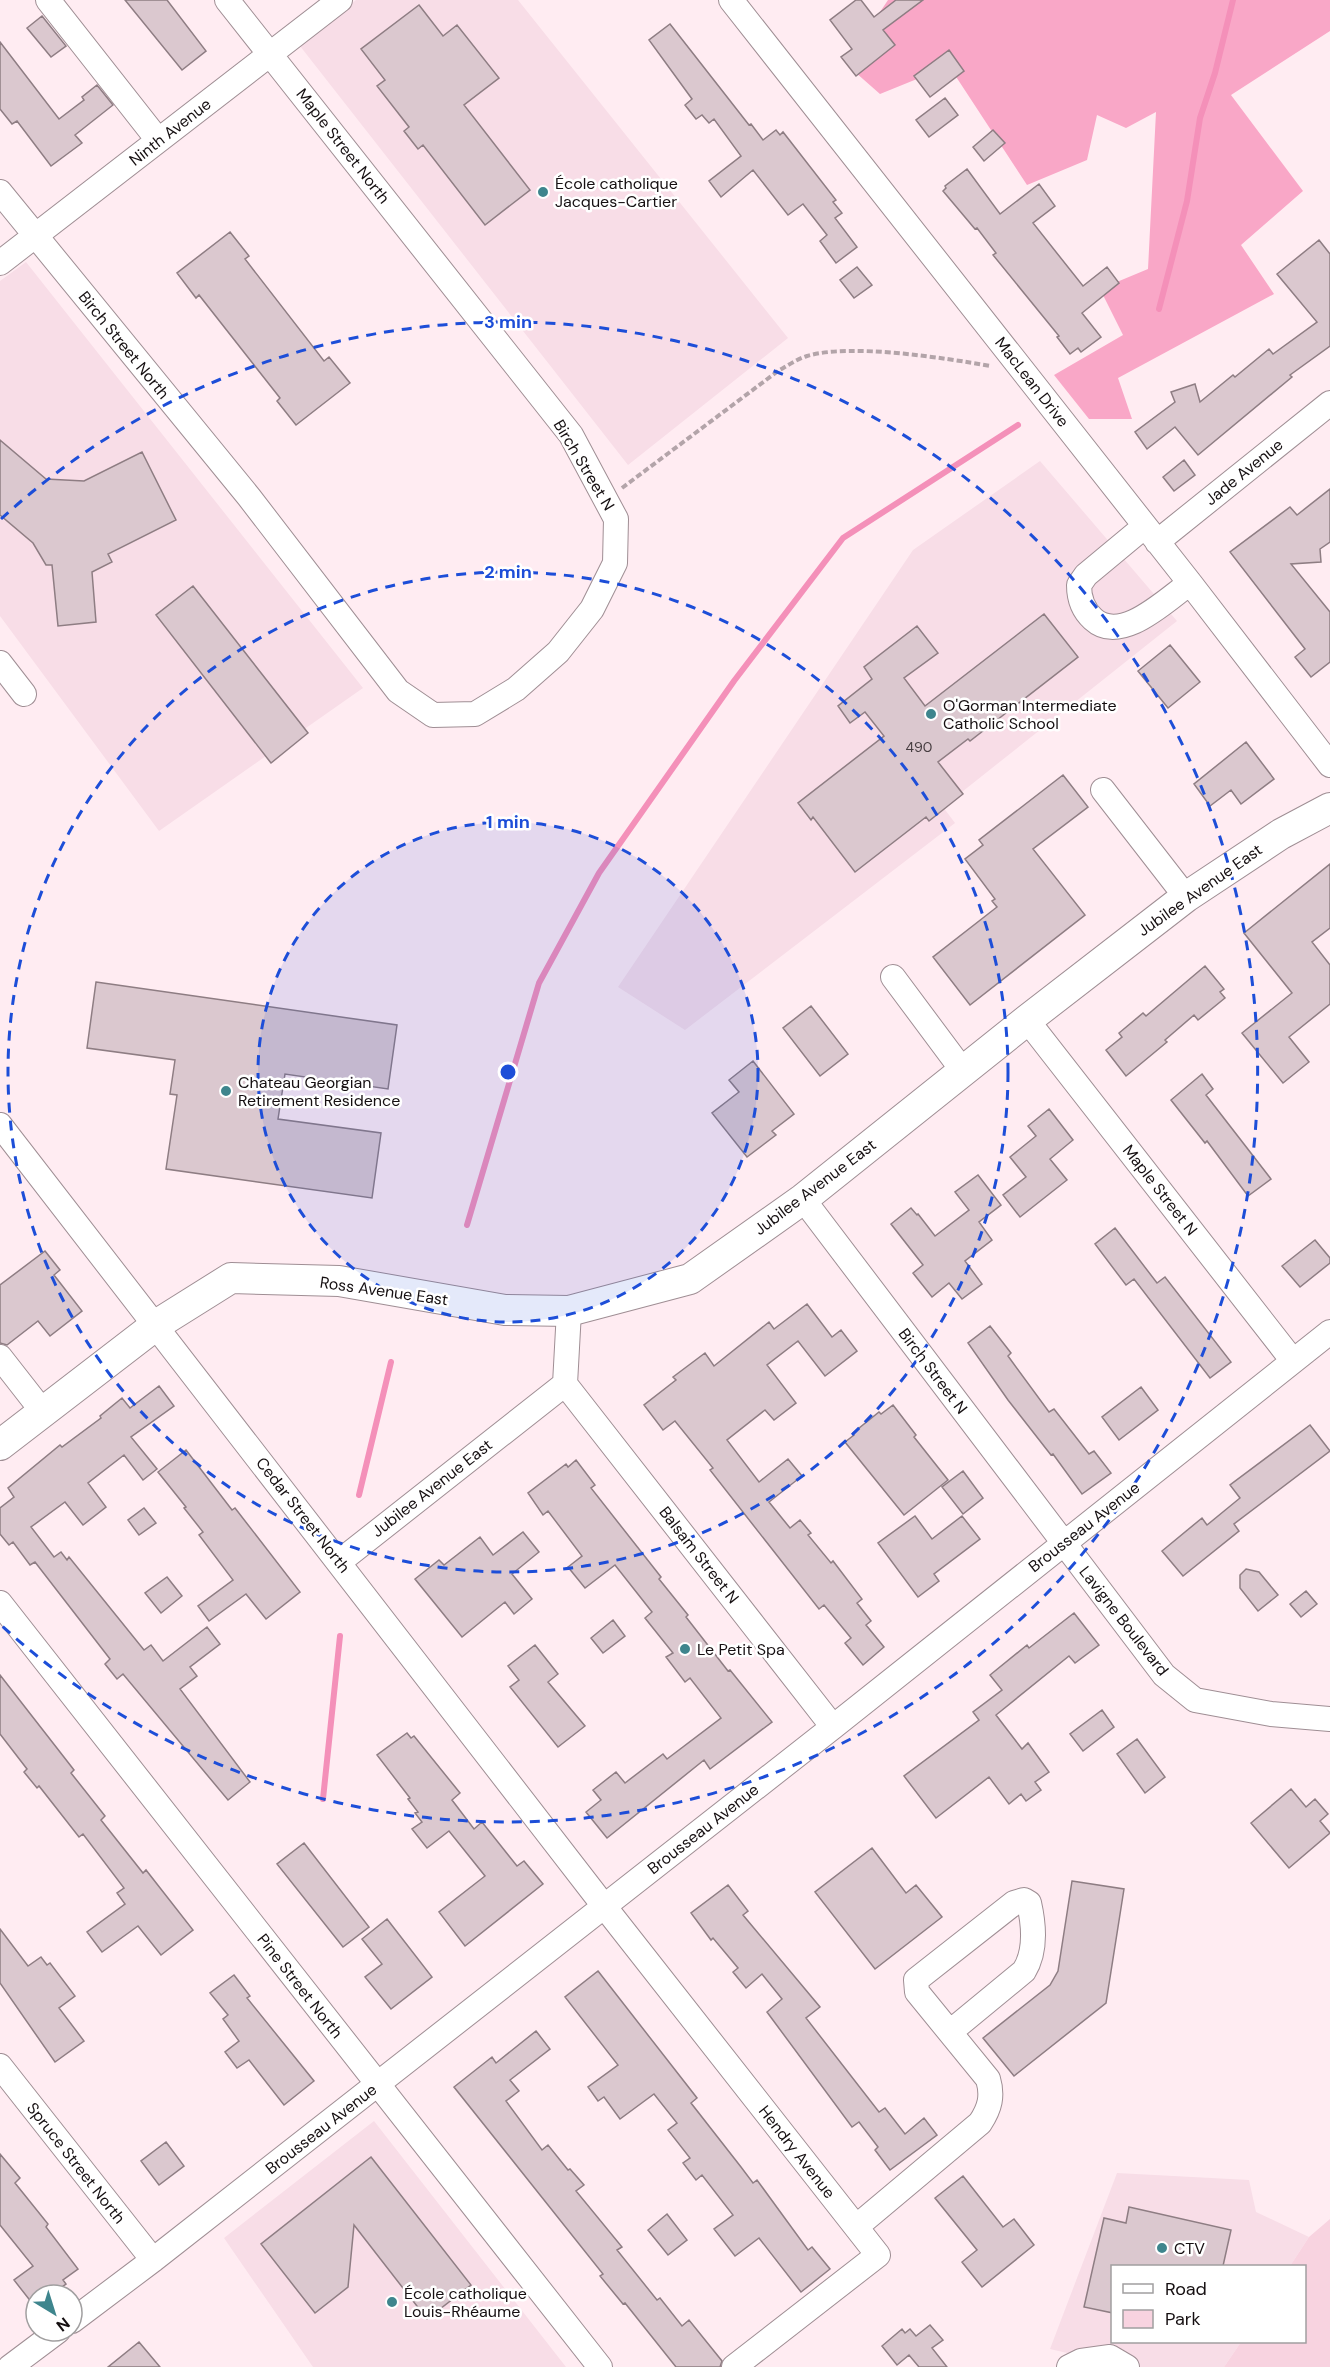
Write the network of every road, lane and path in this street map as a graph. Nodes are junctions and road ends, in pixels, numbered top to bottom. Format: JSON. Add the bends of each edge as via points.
{"nodes":[{"id":1,"x":48,"y":0,"type":"edge"},
{"id":2,"x":227,"y":0,"type":"edge"},
{"id":3,"x":340,"y":0,"type":"edge"},
{"id":4,"x":731,"y":0,"type":"edge"},
{"id":5,"x":270,"y":54,"type":"junction"},
{"id":6,"x":159,"y":140,"type":"junction"},
{"id":7,"x":0,"y":192,"type":"edge"},
{"id":8,"x":34,"y":236,"type":"junction"},
{"id":9,"x":0,"y":263,"type":"edge"},
{"id":10,"x":458,"y":293,"type":"joint"},
{"id":11,"x":1024,"y":372,"type":"junction"},
{"id":12,"x":1330,"y":403,"type":"edge"},
{"id":13,"x":249,"y":497,"type":"joint"},
{"id":14,"x":606,"y":500,"type":"junction"},
{"id":15,"x":1151,"y":534,"type":"junction"},
{"id":16,"x":1190,"y":583,"type":"junction"},
{"id":17,"x":0,"y":663,"type":"edge"},
{"id":18,"x":24,"y":694,"type":"dead end"},
{"id":19,"x":1330,"y":765,"type":"edge"},
{"id":20,"x":1103,"y":790,"type":"dead end"},
{"id":21,"x":1330,"y":808,"type":"edge"},
{"id":22,"x":1186,"y":897,"type":"junction"},
{"id":23,"x":893,"y":977,"type":"dead end"},
{"id":24,"x":1027,"y":1020,"type":"junction"},
{"id":25,"x":963,"y":1071,"type":"junction"},
{"id":26,"x":0,"y":1125,"type":"edge"},
{"id":27,"x":803,"y":1199,"type":"junction"},
{"id":28,"x":569,"y":1311,"type":"junction"},
{"id":29,"x":156,"y":1325,"type":"junction"},
{"id":30,"x":1330,"y":1332,"type":"edge"},
{"id":31,"x":0,"y":1357,"type":"edge"},
{"id":32,"x":1293,"y":1361,"type":"junction"},
{"id":33,"x":566,"y":1384,"type":"junction"},
{"id":34,"x":43,"y":1412,"type":"junction"},
{"id":35,"x":0,"y":1445,"type":"edge"},
{"id":36,"x":1064,"y":1542,"type":"junction"},
{"id":37,"x":339,"y":1562,"type":"junction"},
{"id":38,"x":0,"y":1603,"type":"edge"},
{"id":39,"x":1330,"y":1719,"type":"edge"},
{"id":40,"x":832,"y":1727,"type":"junction"},
{"id":41,"x":604,"y":1906,"type":"junction"},
{"id":42,"x":950,"y":2032,"type":"junction"},
{"id":43,"x":0,"y":2066,"type":"edge"},
{"id":44,"x":377,"y":2085,"type":"junction"},
{"id":45,"x":856,"y":2227,"type":"junction"},
{"id":46,"x":153,"y":2260,"type":"junction"},
{"id":47,"x":84,"y":2312,"type":"edge"},
{"id":48,"x":42,"y":2343,"type":"edge"},
{"id":49,"x":10,"y":2367,"type":"edge"},
{"id":50,"x":600,"y":2367,"type":"edge"},
{"id":51,"x":734,"y":2367,"type":"edge"},
{"id":52,"x":1069,"y":2367,"type":"edge"},
{"id":53,"x":1127,"y":2367,"type":"edge"}],
"edges":[{"from":1,"to":6,"type":"street"},
{"from":2,"to":5,"type":"street","name":"Maple Street North"},
{"from":3,"to":5,"type":"street","name":"Ninth Avenue"},
{"from":4,"to":11,"type":"street","name":"MacLean Drive"},
{"from":5,"to":6,"type":"street","name":"Ninth Avenue"},
{"from":5,"to":10,"type":"street","name":"Maple Street North"},
{"from":6,"to":8,"type":"street","name":"Ninth Avenue"},
{"from":7,"to":8,"type":"street","name":"Birch Street North"},
{"from":8,"to":9,"type":"street","name":"Ninth Avenue"},
{"from":8,"to":13,"type":"street","name":"Birch Street North"},
{"from":10,"to":14,"type":"street","name":"Birch Street N","via":[[571,435]]},
{"from":11,"to":14,"type":"path","via":[[879,353],[849,351],[806,356],[778,371]]},
{"from":11,"to":15,"type":"street","name":"MacLean Drive"},
{"from":12,"to":15,"type":"street","name":"Jade Avenue"},
{"from":13,"to":14,"type":"street","name":"Birch Street N","via":[[398,691],[433,715],[475,714],[516,689],[558,652],[592,609],[615,563],[616,519]]},
{"from":15,"to":16,"type":"street","name":"MacLean Drive"},
{"from":15,"to":16,"type":"street","name":"Jade Avenue","via":[[1086,575],[1079,585],[1082,605],[1091,618],[1102,626],[1124,626]]},
{"from":16,"to":19,"type":"street","name":"MacLean Drive"},
{"from":17,"to":18,"type":"street"},
{"from":20,"to":22,"type":"street"},
{"from":21,"to":22,"type":"main road","name":"Jubilee Avenue East","via":[[1281,834]]},
{"from":22,"to":24,"type":"main road","name":"Jubilee Avenue East"},
{"from":23,"to":25,"type":"street"},
{"from":24,"to":25,"type":"main road","name":"Jubilee Avenue East"},
{"from":24,"to":32,"type":"street","name":"Maple Street N"},
{"from":25,"to":27,"type":"main road","name":"Jubilee Avenue East"},
{"from":26,"to":29,"type":"street","name":"Cedar Street North"},
{"from":27,"to":28,"type":"main road","name":"Jubilee Avenue East","via":[[690,1279]]},
{"from":27,"to":36,"type":"street","name":"Birch Street N"},
{"from":28,"to":29,"type":"main road","name":"Ross Avenue East","via":[[505,1310],[339,1281],[231,1278]]},
{"from":28,"to":33,"type":"street"},
{"from":29,"to":34,"type":"main road","name":"Ross Avenue East"},
{"from":29,"to":37,"type":"street","name":"Cedar Street North"},
{"from":30,"to":32,"type":"street","name":"Brousseau Avenue"},
{"from":31,"to":34,"type":"street"},
{"from":32,"to":36,"type":"street","name":"Brousseau Avenue"},
{"from":33,"to":37,"type":"street","name":"Jubilee Avenue East"},
{"from":33,"to":40,"type":"street","name":"Balsam Street N"},
{"from":34,"to":35,"type":"main road","name":"Ross Avenue East"},
{"from":36,"to":39,"type":"street","name":"Lavigne Boulevard","via":[[1164,1675],[1195,1700],[1271,1714]]},
{"from":36,"to":40,"type":"street","name":"Brousseau Avenue"},
{"from":37,"to":41,"type":"street","name":"Cedar Street North"},
{"from":38,"to":44,"type":"street","name":"Pine Street North"},
{"from":40,"to":41,"type":"street","name":"Brousseau Avenue"},
{"from":41,"to":44,"type":"street","name":"Brousseau Avenue"},
{"from":41,"to":45,"type":"street","name":"Hendry Avenue"},
{"from":42,"to":42,"type":"street","via":[[917,1992],[916,1980],[1014,1903],[1024,1900],[1032,1914],[1030,1962]]},
{"from":42,"to":45,"type":"street","via":[[988,2079],[992,2090],[986,2115]]},
{"from":43,"to":46,"type":"street","name":"Spruce Street North"},
{"from":44,"to":46,"type":"street","name":"Brousseau Avenue"},
{"from":44,"to":50,"type":"street","name":"Pine Street North"},
{"from":45,"to":51,"type":"street","name":"Hendry Avenue","via":[[878,2255]]},
{"from":46,"to":47,"type":"street","name":"Brousseau Avenue"},
{"from":48,"to":49,"type":"street"},
{"from":52,"to":53,"type":"street","via":[[1110,2357]]}]}
